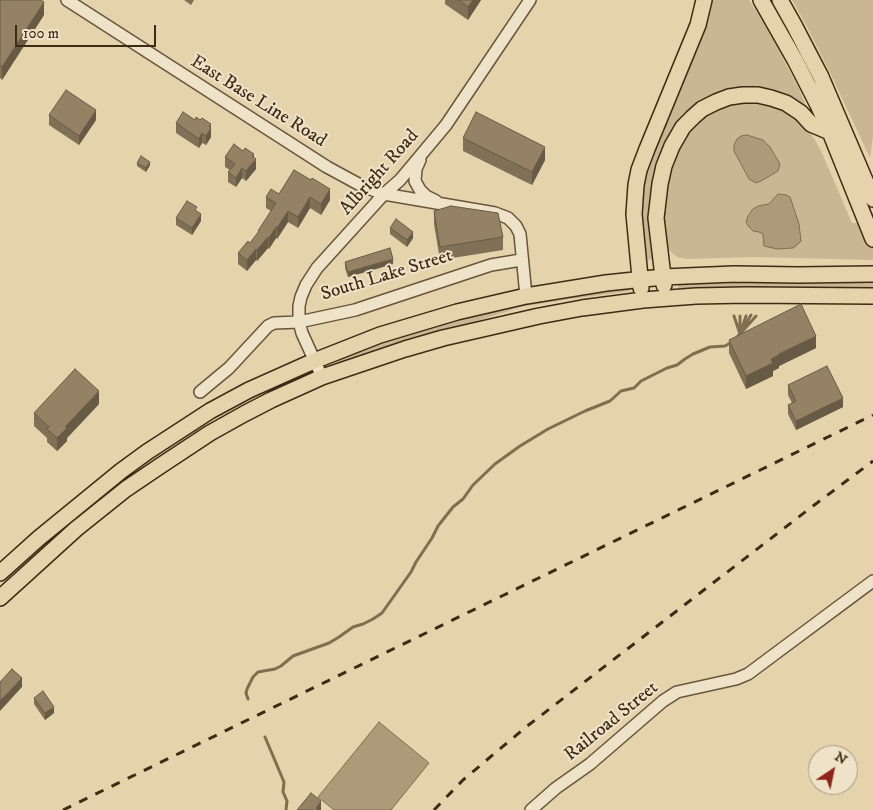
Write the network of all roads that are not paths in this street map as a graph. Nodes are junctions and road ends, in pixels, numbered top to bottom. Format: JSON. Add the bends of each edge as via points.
{"nodes":[{"id":1,"x":67,"y":0,"type":"edge"},
{"id":2,"x":530,"y":0,"type":"edge"},
{"id":3,"x":704,"y":0,"type":"edge"},
{"id":4,"x":761,"y":0,"type":"edge"},
{"id":5,"x":780,"y":0,"type":"edge"},
{"id":6,"x":830,"y":132,"type":"junction"},
{"id":7,"x":424,"y":152,"type":"junction"},
{"id":8,"x":873,"y":170,"type":"edge"},
{"id":9,"x":384,"y":194,"type":"junction"},
{"id":10,"x":871,"y":194,"type":"edge"},
{"id":11,"x":442,"y":204,"type":"junction"},
{"id":12,"x":873,"y":239,"type":"edge"},
{"id":13,"x":522,"y":260,"type":"junction"},
{"id":14,"x":873,"y":274,"type":"edge"},
{"id":15,"x":663,"y":277,"type":"junction"},
{"id":16,"x":640,"y":279,"type":"junction"},
{"id":17,"x":526,"y":296,"type":"junction"},
{"id":18,"x":873,"y":296,"type":"edge"},
{"id":19,"x":664,"y":299,"type":"junction"},
{"id":20,"x":643,"y":300,"type":"junction"},
{"id":21,"x":300,"y":322,"type":"junction"},
{"id":22,"x":314,"y":361,"type":"junction"},
{"id":23,"x":322,"y":377,"type":"junction"},
{"id":24,"x":200,"y":392,"type":"dead end"},
{"id":25,"x":0,"y":573,"type":"edge"},
{"id":26,"x":873,"y":581,"type":"edge"},
{"id":27,"x":0,"y":598,"type":"edge"},
{"id":28,"x":531,"y":810,"type":"edge"}],
"edges":[{"from":1,"to":9,"type":"street","name":"East Base Line Road","via":[[327,167]]},
{"from":2,"to":7,"type":"street","name":"Albright Road","via":[[446,125]]},
{"from":3,"to":16,"type":"main road","via":[[698,25],[639,170],[634,214]]},
{"from":4,"to":6,"type":"main road"},
{"from":5,"to":10,"type":"main road","via":[[820,77]]},
{"from":6,"to":12,"type":"main road"},
{"from":6,"to":15,"type":"main road","via":[[811,124],[786,103],[758,95],[729,97],[702,109],[676,138],[664,166],[656,218]]},
{"from":7,"to":9,"type":"street","name":"Albright Road"},
{"from":7,"to":11,"type":"street","via":[[416,168],[415,181],[426,196]]},
{"from":8,"to":10,"type":"main road"},
{"from":9,"to":11,"type":"street","name":"East Base Line Road"},
{"from":9,"to":21,"type":"street","name":"Albright Road","via":[[310,278],[301,297]]},
{"from":11,"to":13,"type":"street","name":"East Base Line Road","via":[[495,213],[512,221],[520,234]]},
{"from":13,"to":17,"type":"street","name":"East Base Line Road"},
{"from":13,"to":21,"type":"street","name":"South Lake Street","via":[[491,265],[355,310]]},
{"from":14,"to":15,"type":"main road"},
{"from":15,"to":16,"type":"main road"},
{"from":15,"to":19,"type":"main road"},
{"from":16,"to":17,"type":"main road"},
{"from":16,"to":20,"type":"main road"},
{"from":17,"to":22,"type":"main road","via":[[419,323]]},
{"from":18,"to":19,"type":"main road","via":[[746,295]]},
{"from":19,"to":20,"type":"main road"},
{"from":20,"to":23,"type":"main road","via":[[539,316],[443,338]]},
{"from":21,"to":22,"type":"street","name":"Albright Road"},
{"from":21,"to":24,"type":"street","name":"South Lake Street","via":[[268,326],[229,368]]},
{"from":22,"to":23,"type":"street","name":"Albright Road"},
{"from":22,"to":25,"type":"main road","via":[[224,403],[155,447],[86,498]]},
{"from":23,"to":27,"type":"main road","via":[[210,433],[160,466],[76,529]]},
{"from":26,"to":28,"type":"street","name":"Railroad Street","via":[[748,674],[670,696]]}]}
